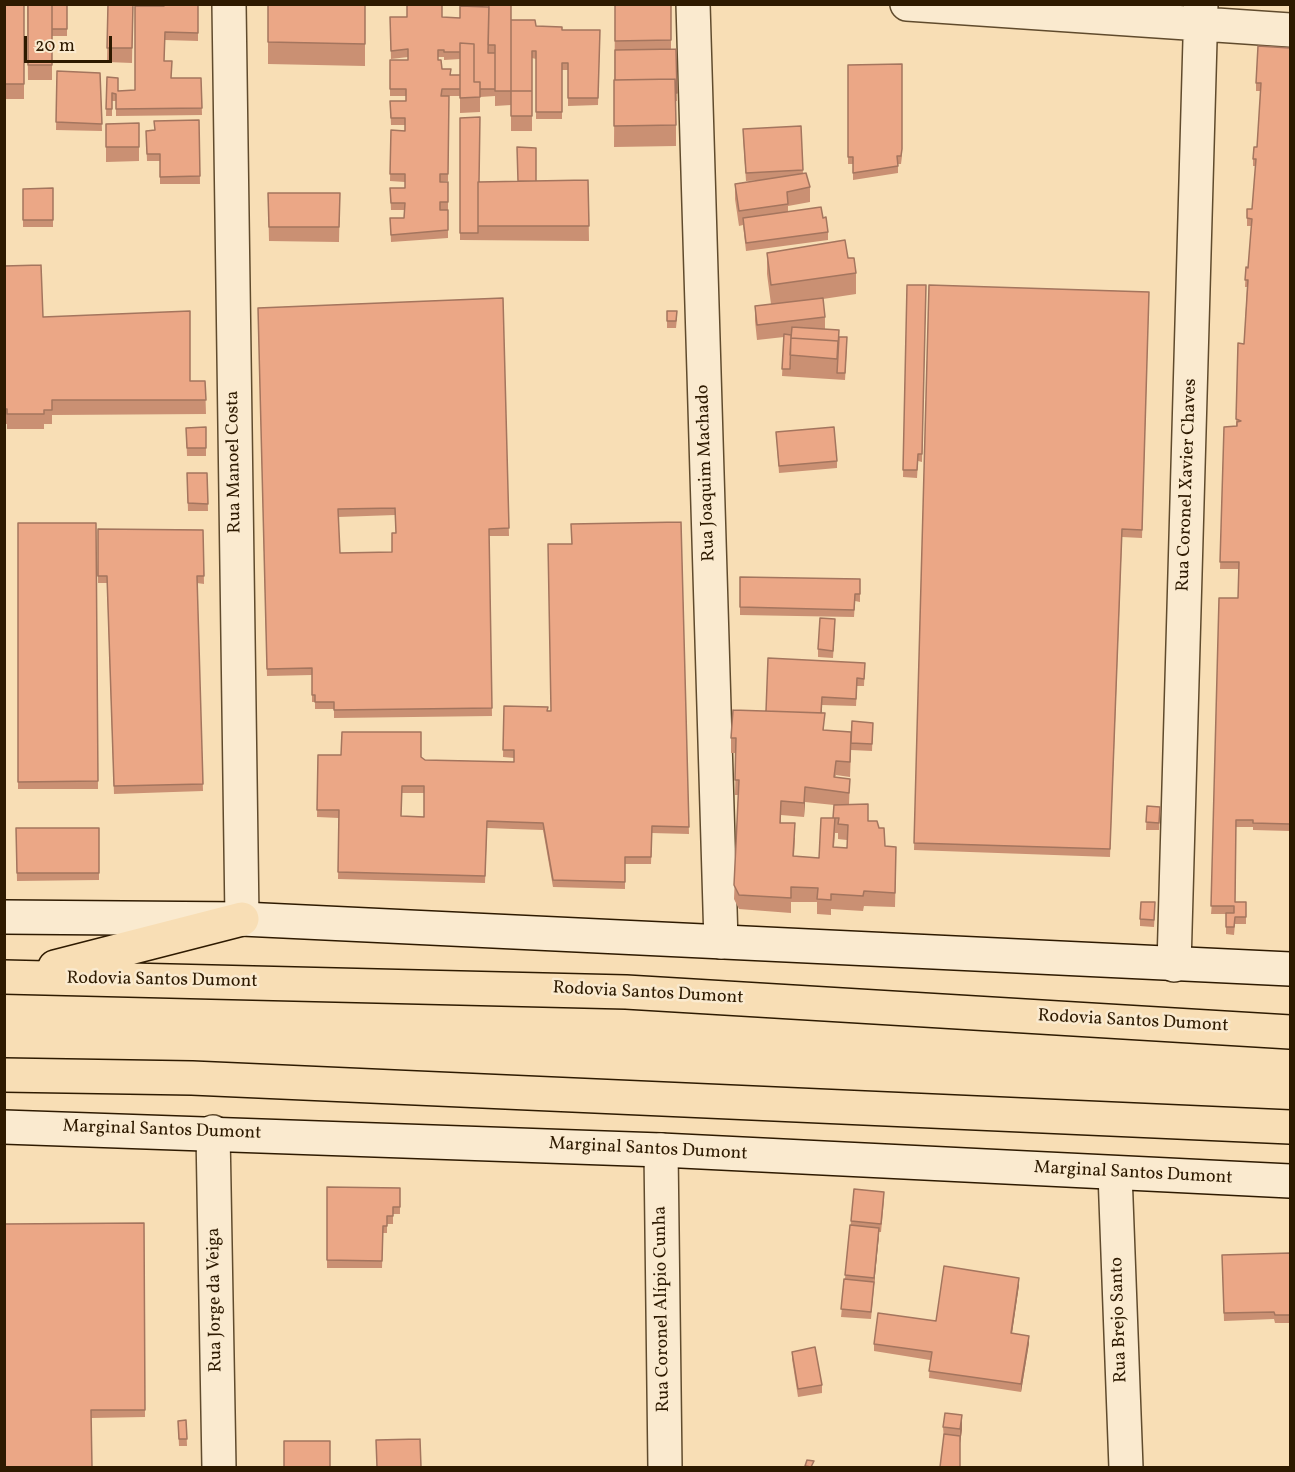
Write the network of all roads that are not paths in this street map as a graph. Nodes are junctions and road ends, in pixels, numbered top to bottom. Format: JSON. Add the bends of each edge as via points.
{"nodes":[{"id":1,"x":229,"y":4,"type":"edge"},
{"id":2,"x":693,"y":4,"type":"edge"},
{"id":3,"x":907,"y":4,"type":"edge"},
{"id":4,"x":1201,"y":15,"type":"edge"},
{"id":5,"x":1290,"y":30,"type":"edge"},
{"id":6,"x":4,"y":917,"type":"edge"},
{"id":7,"x":242,"y":919,"type":"junction"},
{"id":8,"x":721,"y":942,"type":"junction"},
{"id":9,"x":1173,"y":965,"type":"junction"},
{"id":10,"x":1290,"y":969,"type":"edge"},
{"id":11,"x":10,"y":977,"type":"edge"},
{"id":12,"x":1290,"y":1032,"type":"edge"},
{"id":13,"x":4,"y":1075,"type":"edge"},
{"id":14,"x":4,"y":1127,"type":"edge"},
{"id":15,"x":1287,"y":1128,"type":"edge"},
{"id":16,"x":213,"y":1132,"type":"junction"},
{"id":17,"x":661,"y":1150,"type":"junction"},
{"id":18,"x":1115,"y":1173,"type":"junction"},
{"id":19,"x":1290,"y":1181,"type":"edge"},
{"id":20,"x":219,"y":1467,"type":"edge"},
{"id":21,"x":665,"y":1467,"type":"edge"},
{"id":22,"x":1125,"y":1467,"type":"edge"}],
"edges":[{"from":1,"to":7,"type":"street","name":"Rua Manoel Costa"},
{"from":2,"to":8,"type":"street","name":"Rua Joaquim Machado"},
{"from":3,"to":4,"type":"street"},
{"from":4,"to":5,"type":"street"},
{"from":4,"to":9,"type":"street","name":"Rua Coronel Xavier Chaves"},
{"from":6,"to":7,"type":"street"},
{"from":7,"to":8,"type":"street"},
{"from":7,"to":11,"type":"highway"},
{"from":8,"to":9,"type":"street"},
{"from":9,"to":10,"type":"street"},
{"from":11,"to":12,"type":"highway","name":"Rodovia Santos Dumont","via":[[626,992]]},
{"from":13,"to":15,"type":"highway","via":[[203,1078]]},
{"from":14,"to":16,"type":"street","name":"Marginal Santos Dumont"},
{"from":16,"to":17,"type":"street","name":"Marginal Santos Dumont"},
{"from":16,"to":20,"type":"street","name":"Rua Jorge da Veiga"},
{"from":17,"to":18,"type":"street","name":"Marginal Santos Dumont"},
{"from":17,"to":21,"type":"street","name":"Rua Coronel Alípio Cunha"},
{"from":18,"to":19,"type":"street","name":"Marginal Santos Dumont"},
{"from":18,"to":22,"type":"street","name":"Rua Brejo Santo"}]}
